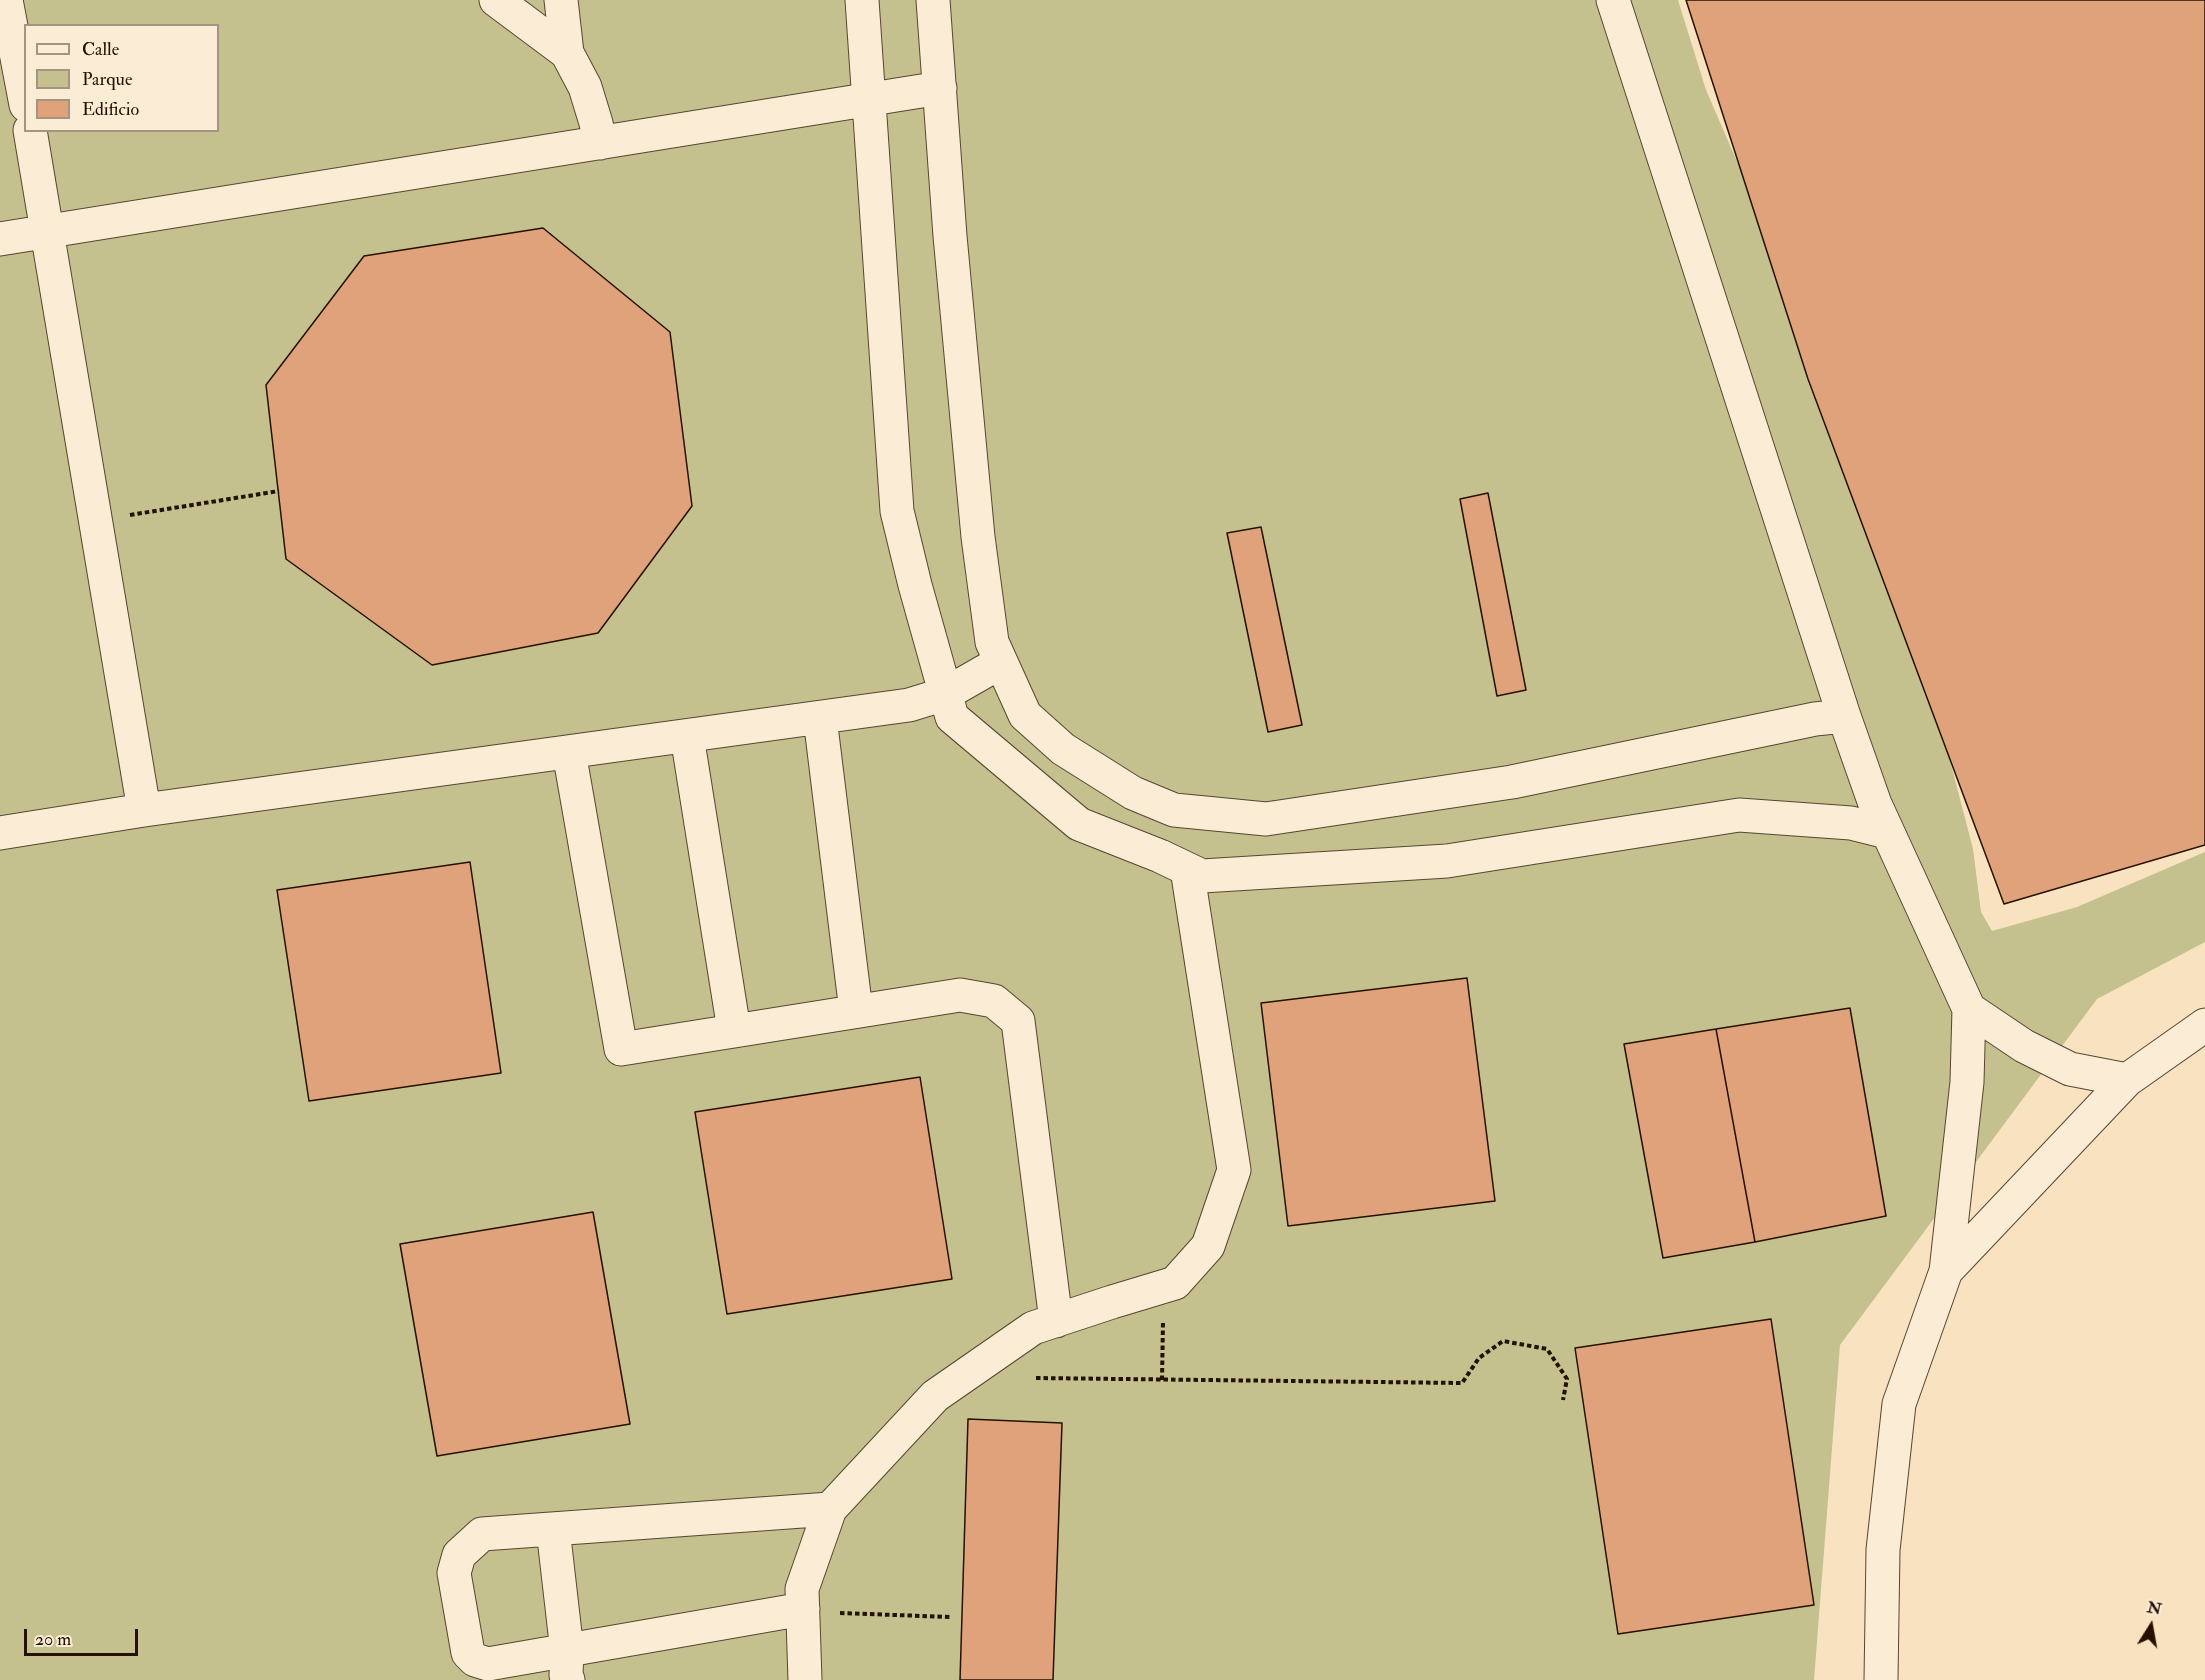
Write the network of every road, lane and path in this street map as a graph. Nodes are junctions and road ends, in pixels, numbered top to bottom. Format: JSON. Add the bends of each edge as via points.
{"nodes":[{"id":1,"x":6,"y":0,"type":"edge"},
{"id":2,"x":496,"y":0,"type":"edge"},
{"id":3,"x":561,"y":0,"type":"edge"},
{"id":4,"x":862,"y":0,"type":"edge"},
{"id":5,"x":933,"y":0,"type":"edge"},
{"id":6,"x":1613,"y":0,"type":"edge"},
{"id":7,"x":567,"y":53,"type":"junction"},
{"id":8,"x":939,"y":88,"type":"junction"},
{"id":9,"x":24,"y":94,"type":"edge"},
{"id":10,"x":869,"y":100,"type":"junction"},
{"id":11,"x":30,"y":132,"type":"edge"},
{"id":12,"x":600,"y":143,"type":"junction"},
{"id":13,"x":49,"y":231,"type":"junction"},
{"id":14,"x":0,"y":239,"type":"edge"},
{"id":15,"x":279,"y":491,"type":"dead end"},
{"id":16,"x":96,"y":520,"type":"junction"},
{"id":17,"x":1001,"y":662,"type":"junction"},
{"id":18,"x":945,"y":693,"type":"junction"},
{"id":19,"x":1844,"y":716,"type":"junction"},
{"id":20,"x":820,"y":718,"type":"junction"},
{"id":21,"x":687,"y":736,"type":"junction"},
{"id":22,"x":569,"y":752,"type":"junction"},
{"id":23,"x":144,"y":810,"type":"junction"},
{"id":24,"x":1887,"y":832,"type":"junction"},
{"id":25,"x":0,"y":833,"type":"edge"},
{"id":26,"x":1187,"y":869,"type":"junction"},
{"id":27,"x":1969,"y":1009,"type":"junction"},
{"id":28,"x":856,"y":1011,"type":"junction"},
{"id":29,"x":2205,"y":1025,"type":"edge"},
{"id":30,"x":734,"y":1030,"type":"junction"},
{"id":31,"x":2127,"y":1080,"type":"junction"},
{"id":32,"x":1946,"y":1271,"type":"junction"},
{"id":33,"x":1056,"y":1321,"type":"junction"},
{"id":34,"x":1163,"y":1322,"type":"dead end"},
{"id":35,"x":1036,"y":1378,"type":"dead end"},
{"id":36,"x":1162,"y":1380,"type":"junction"},
{"id":37,"x":1563,"y":1400,"type":"dead end"},
{"id":38,"x":830,"y":1509,"type":"junction"},
{"id":39,"x":553,"y":1529,"type":"junction"},
{"id":40,"x":803,"y":1609,"type":"junction"},
{"id":41,"x":836,"y":1612,"type":"dead end"},
{"id":42,"x":950,"y":1617,"type":"dead end"},
{"id":43,"x":568,"y":1665,"type":"edge"},
{"id":44,"x":805,"y":1680,"type":"edge"},
{"id":45,"x":1881,"y":1680,"type":"edge"}],
"edges":[{"from":1,"to":9,"type":"street"},
{"from":2,"to":7,"type":"street"},
{"from":3,"to":7,"type":"street"},
{"from":4,"to":10,"type":"street"},
{"from":5,"to":8,"type":"street"},
{"from":6,"to":19,"type":"street"},
{"from":7,"to":12,"type":"street","via":[[585,87]]},
{"from":8,"to":10,"type":"street"},
{"from":8,"to":17,"type":"street","via":[[978,537],[992,642]]},
{"from":10,"to":12,"type":"street"},
{"from":10,"to":18,"type":"street","via":[[897,511]]},
{"from":11,"to":13,"type":"street"},
{"from":12,"to":13,"type":"street"},
{"from":13,"to":14,"type":"street"},
{"from":13,"to":16,"type":"street"},
{"from":15,"to":16,"type":"path"},
{"from":16,"to":23,"type":"street"},
{"from":17,"to":18,"type":"street"},
{"from":17,"to":19,"type":"street","via":[[1025,715],[1063,749],[1133,793],[1174,810],[1266,819],[1512,782]]},
{"from":18,"to":20,"type":"street","via":[[909,705]]},
{"from":18,"to":26,"type":"street","via":[[952,717],[1079,824]]},
{"from":19,"to":24,"type":"street"},
{"from":20,"to":21,"type":"street"},
{"from":20,"to":28,"type":"street"},
{"from":21,"to":22,"type":"street"},
{"from":21,"to":30,"type":"street"},
{"from":22,"to":23,"type":"street"},
{"from":22,"to":30,"type":"street","via":[[621,1049]]},
{"from":23,"to":25,"type":"street"},
{"from":24,"to":26,"type":"street","via":[[1851,823],[1739,815],[1447,861],[1202,876]]},
{"from":24,"to":27,"type":"street"},
{"from":26,"to":33,"type":"street","via":[[1234,1170],[1208,1246],[1175,1283]]},
{"from":27,"to":31,"type":"street","via":[[2024,1046],[2070,1069]]},
{"from":27,"to":32,"type":"street","via":[[1967,1082]]},
{"from":28,"to":30,"type":"street"},
{"from":28,"to":33,"type":"street","via":[[960,994],[994,1001],[1018,1021]]},
{"from":29,"to":31,"type":"street"},
{"from":31,"to":32,"type":"street"},
{"from":32,"to":45,"type":"street","via":[[1899,1404],[1883,1550]]},
{"from":33,"to":38,"type":"street","via":[[1033,1328],[935,1396]]},
{"from":34,"to":36,"type":"path"},
{"from":35,"to":36,"type":"path"},
{"from":36,"to":37,"type":"path","via":[[1462,1383],[1479,1358],[1503,1341],[1547,1349],[1567,1379]]},
{"from":38,"to":39,"type":"street"},
{"from":38,"to":40,"type":"street","via":[[802,1589]]},
{"from":39,"to":43,"type":"street"},
{"from":39,"to":43,"type":"street","via":[[482,1534],[459,1555],[454,1573],[468,1653],[475,1660],[488,1664]]},
{"from":40,"to":43,"type":"street"},
{"from":40,"to":44,"type":"street"},
{"from":41,"to":42,"type":"path"}]}
